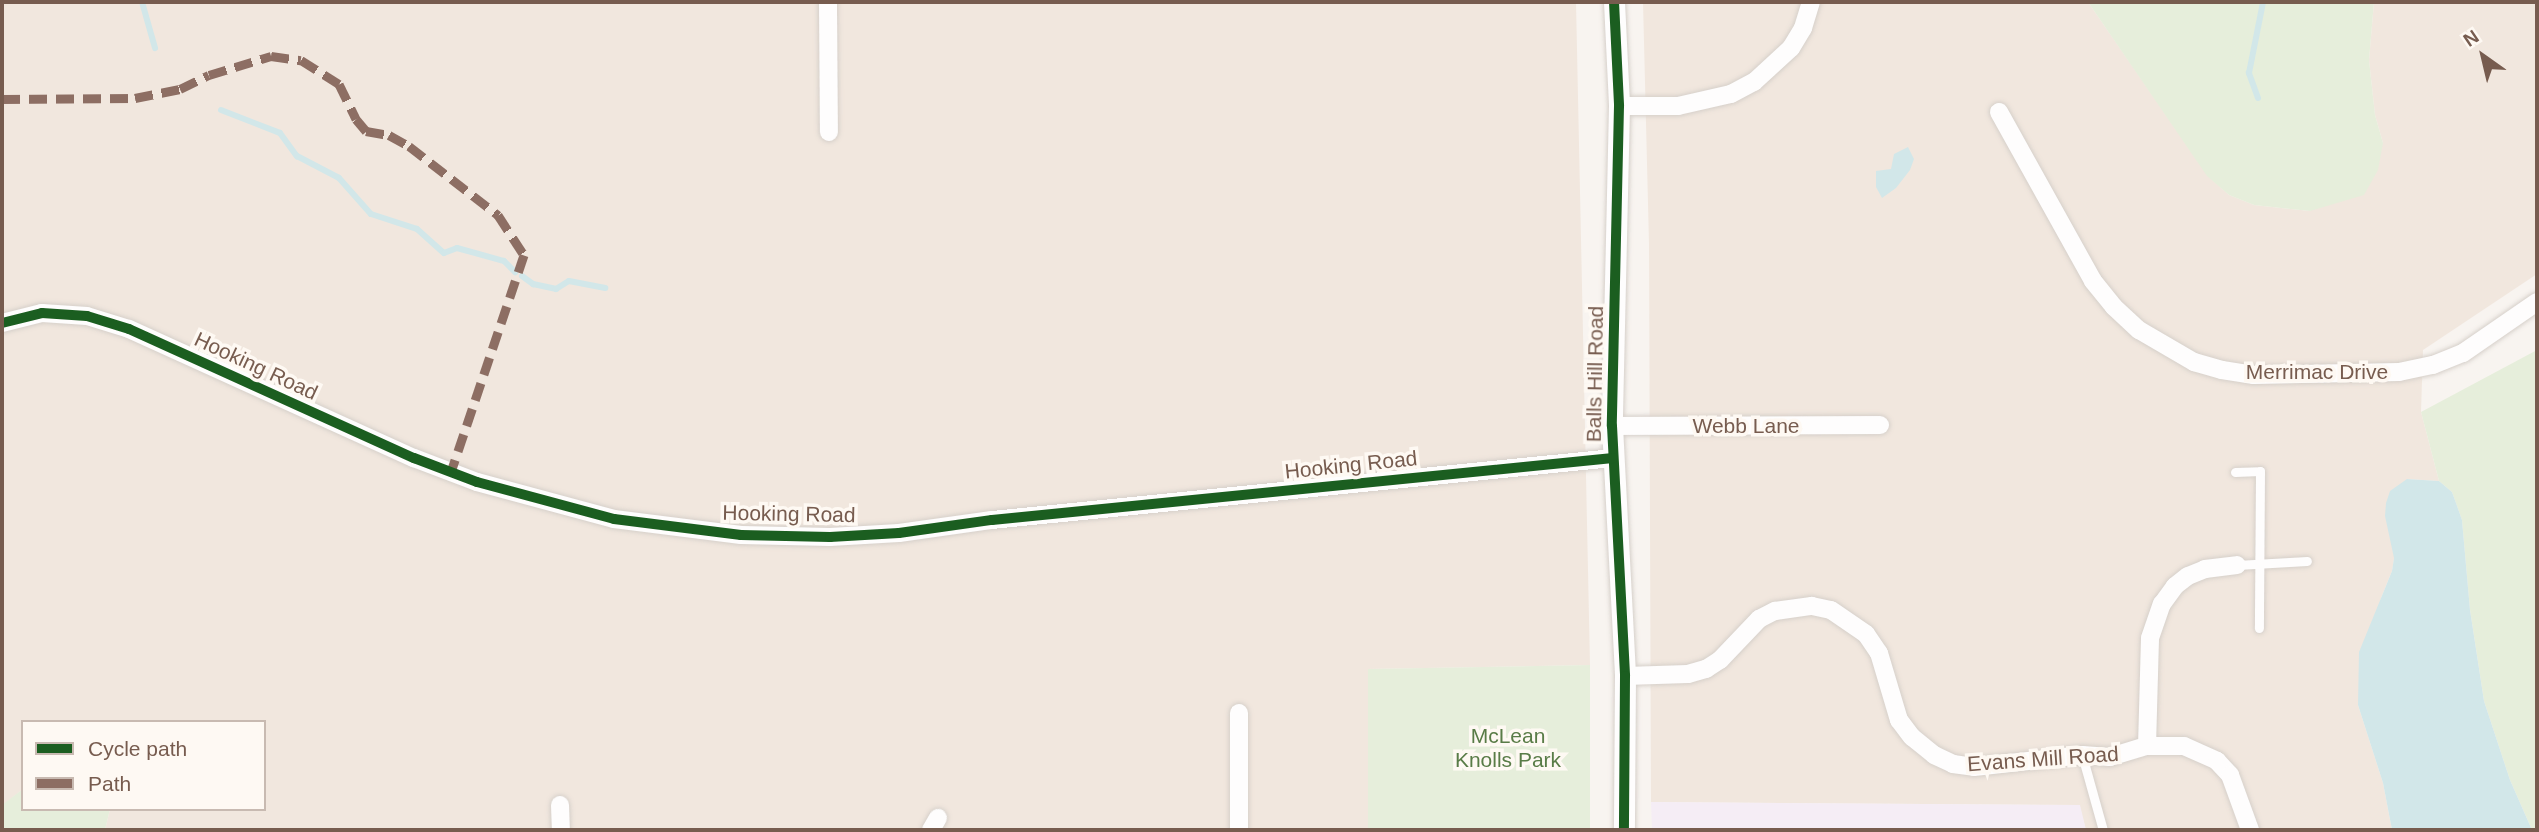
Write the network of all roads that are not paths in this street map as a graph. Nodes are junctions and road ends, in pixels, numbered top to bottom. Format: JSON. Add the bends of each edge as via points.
{"nodes":[{"id":1,"x":828,"y":2,"type":"edge"},
{"id":2,"x":1614,"y":2,"type":"edge"},
{"id":3,"x":1811,"y":2,"type":"edge"},
{"id":4,"x":1619,"y":106,"type":"junction"},
{"id":5,"x":1999,"y":112,"type":"dead end"},
{"id":6,"x":829,"y":132,"type":"dead end"},
{"id":7,"x":2537,"y":302,"type":"edge"},
{"id":8,"x":2,"y":323,"type":"edge"},
{"id":9,"x":1880,"y":425,"type":"dead end"},
{"id":10,"x":1612,"y":426,"type":"junction"},
{"id":11,"x":1613,"y":458,"type":"junction"},
{"id":12,"x":2235,"y":472,"type":"dead end"},
{"id":13,"x":2308,"y":561,"type":"dead end"},
{"id":14,"x":2259,"y":562,"type":"junction"},
{"id":15,"x":2237,"y":565,"type":"joint"},
{"id":16,"x":2259,"y":628,"type":"dead end"},
{"id":17,"x":1625,"y":676,"type":"junction"},
{"id":18,"x":1239,"y":713,"type":"dead end"},
{"id":19,"x":2147,"y":746,"type":"junction"},
{"id":20,"x":2082,"y":755,"type":"junction"},
{"id":21,"x":560,"y":805,"type":"dead end"},
{"id":22,"x":561,"y":830,"type":"edge"},
{"id":23,"x":1239,"y":830,"type":"edge"},
{"id":24,"x":1624,"y":830,"type":"edge"},
{"id":25,"x":2103,"y":830,"type":"edge"},
{"id":26,"x":2250,"y":830,"type":"edge"}],
"edges":[{"from":1,"to":6,"type":"street"},
{"from":2,"to":4,"type":"street","name":"Balls Hill Road"},
{"from":3,"to":4,"type":"street","via":[[1791,48],[1754,82],[1731,94],[1678,106]]},
{"from":4,"to":10,"type":"street","name":"Balls Hill Road"},
{"from":5,"to":7,"type":"street","name":"Merrimac Drive","via":[[2094,281],[2114,307],[2138,330],[2194,362],[2255,374],[2399,372],[2463,353]]},
{"from":8,"to":11,"type":"street","name":"Hooking Road","via":[[42,313],[87,316],[129,329],[477,482],[614,519],[741,535],[899,533]]},
{"from":9,"to":10,"type":"street","name":"Webb Lane"},
{"from":10,"to":11,"type":"street","name":"Balls Hill Road"},
{"from":11,"to":17,"type":"street","name":"Balls Hill Road"},
{"from":12,"to":14,"type":"lane","via":[[2260,471]]},
{"from":13,"to":14,"type":"lane"},
{"from":14,"to":15,"type":"lane"},
{"from":14,"to":16,"type":"lane"},
{"from":15,"to":19,"type":"street","name":"Evans Mill Road","via":[[2188,576],[2162,604],[2150,638]]},
{"from":17,"to":20,"type":"street","name":"Evans Mill Road","via":[[1706,669],[1759,619],[1793,607],[1812,606],[1849,619],[1866,634],[1879,653],[1899,720],[1934,755],[1974,767]]},
{"from":17,"to":24,"type":"street","name":"Balls Hill Road"},
{"from":18,"to":23,"type":"street"},
{"from":19,"to":20,"type":"street","name":"Evans Mill Road","via":[[2110,757]]},
{"from":19,"to":26,"type":"street","name":"Evans Mill Road","via":[[2184,746],[2217,761],[2230,775]]},
{"from":20,"to":25,"type":"lane"},
{"from":21,"to":22,"type":"street"}]}
